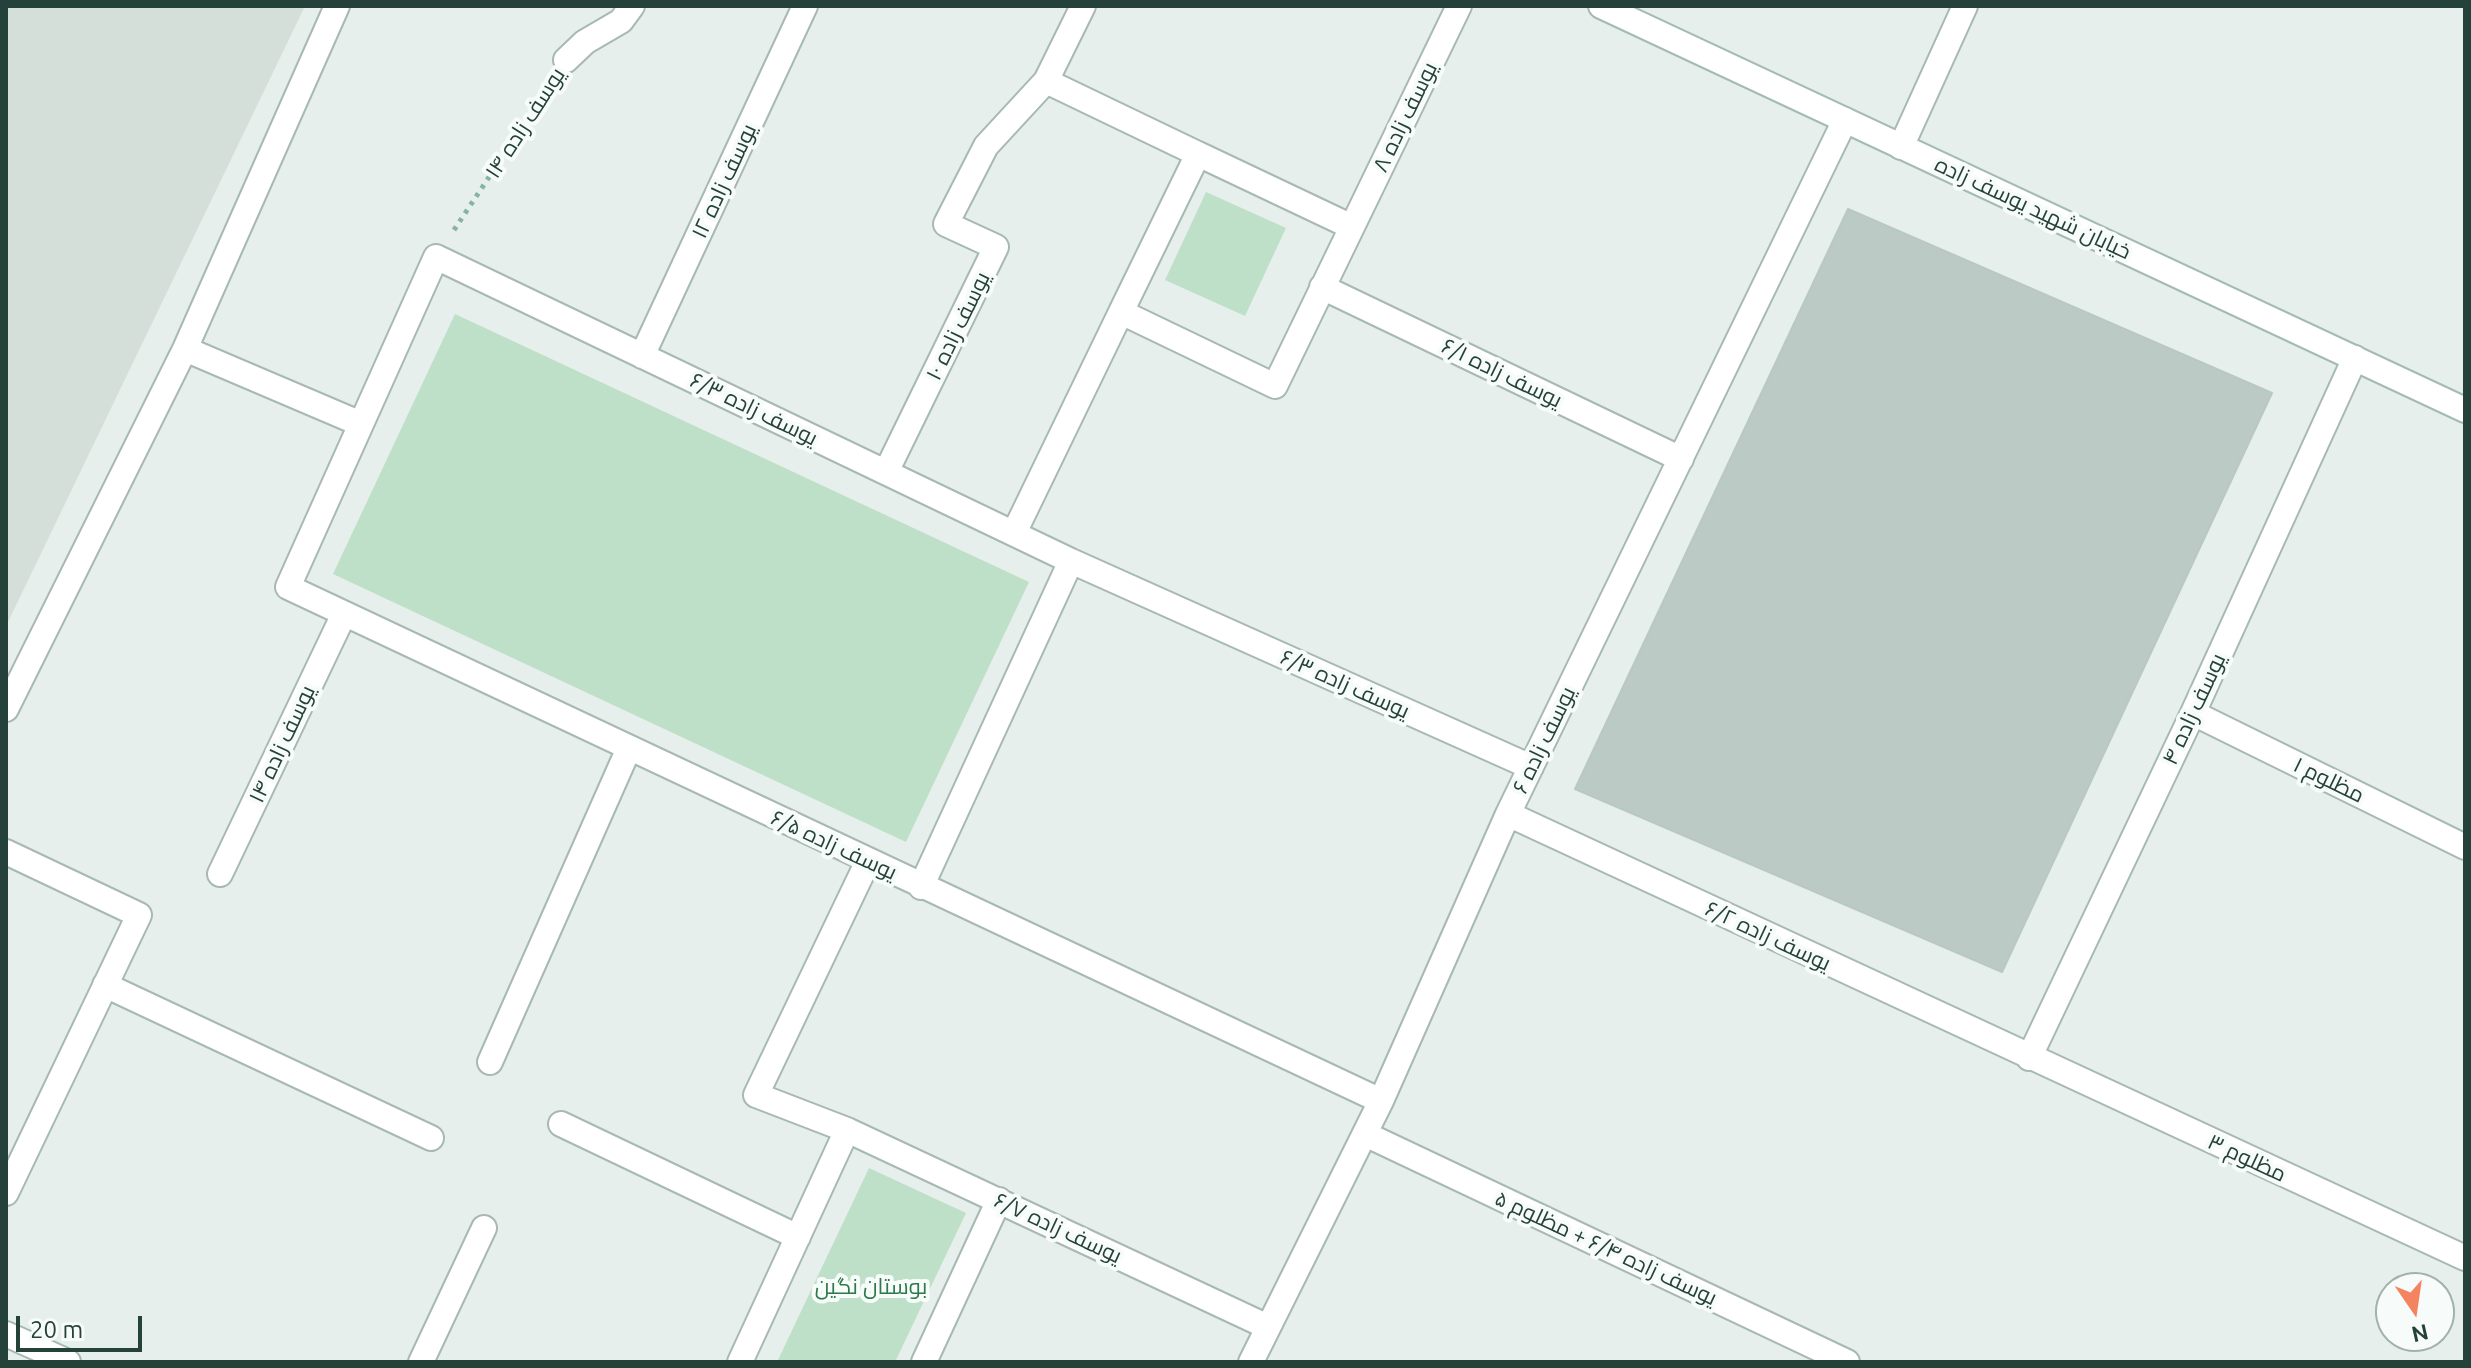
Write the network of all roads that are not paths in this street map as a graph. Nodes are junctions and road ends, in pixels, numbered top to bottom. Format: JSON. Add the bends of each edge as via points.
{"nodes":[{"id":1,"x":337,"y":6,"type":"edge"},
{"id":2,"x":632,"y":6,"type":"edge"},
{"id":3,"x":805,"y":6,"type":"edge"},
{"id":4,"x":1083,"y":6,"type":"edge"},
{"id":5,"x":1459,"y":6,"type":"edge"},
{"id":6,"x":1601,"y":6,"type":"edge"},
{"id":7,"x":1965,"y":6,"type":"edge"},
{"id":8,"x":566,"y":60,"type":"road end"},
{"id":9,"x":1046,"y":81,"type":"junction"},
{"id":10,"x":1845,"y":120,"type":"junction"},
{"id":11,"x":1901,"y":147,"type":"junction"},
{"id":12,"x":1198,"y":154,"type":"junction"},
{"id":13,"x":1352,"y":227,"type":"junction"},
{"id":14,"x":1322,"y":287,"type":"junction"},
{"id":15,"x":1121,"y":312,"type":"junction"},
{"id":16,"x":185,"y":349,"type":"junction"},
{"id":17,"x":642,"y":356,"type":"junction"},
{"id":18,"x":2355,"y":358,"type":"junction"},
{"id":19,"x":2465,"y":410,"type":"edge"},
{"id":20,"x":361,"y":424,"type":"junction"},
{"id":21,"x":1681,"y":459,"type":"junction"},
{"id":22,"x":886,"y":472,"type":"junction"},
{"id":23,"x":1014,"y":533,"type":"junction"},
{"id":24,"x":1071,"y":561,"type":"junction"},
{"id":25,"x":344,"y":614,"type":"junction"},
{"id":26,"x":6,"y":709,"type":"edge"},
{"id":27,"x":2193,"y":713,"type":"junction"},
{"id":28,"x":629,"y":748,"type":"junction"},
{"id":29,"x":1531,"y":767,"type":"junction"},
{"id":30,"x":1508,"y":814,"type":"junction"},
{"id":31,"x":2465,"y":847,"type":"edge"},
{"id":32,"x":6,"y":852,"type":"edge"},
{"id":33,"x":868,"y":861,"type":"junction"},
{"id":34,"x":220,"y":874,"type":"dead end"},
{"id":35,"x":921,"y":887,"type":"junction"},
{"id":36,"x":105,"y":985,"type":"junction"},
{"id":37,"x":2029,"y":1058,"type":"junction"},
{"id":38,"x":490,"y":1062,"type":"dead end"},
{"id":39,"x":1381,"y":1101,"type":"junction"},
{"id":40,"x":561,"y":1124,"type":"dead end"},
{"id":41,"x":847,"y":1130,"type":"junction"},
{"id":42,"x":1365,"y":1134,"type":"junction"},
{"id":43,"x":431,"y":1138,"type":"dead end"},
{"id":44,"x":6,"y":1193,"type":"edge"},
{"id":45,"x":999,"y":1200,"type":"junction"},
{"id":46,"x":484,"y":1228,"type":"dead end"},
{"id":47,"x":798,"y":1237,"type":"junction"},
{"id":48,"x":2465,"y":1258,"type":"edge"},
{"id":49,"x":1268,"y":1327,"type":"junction"},
{"id":50,"x":6,"y":1334,"type":"edge"},
{"id":51,"x":68,"y":1362,"type":"edge"},
{"id":52,"x":421,"y":1362,"type":"edge"},
{"id":53,"x":740,"y":1362,"type":"edge"},
{"id":54,"x":924,"y":1362,"type":"edge"},
{"id":55,"x":1251,"y":1362,"type":"edge"},
{"id":56,"x":1847,"y":1362,"type":"edge"}],
"edges":[{"from":1,"to":16,"type":"street"},
{"from":2,"to":8,"type":"street","name":"یوسف زاده ۱۴","via":[[621,21]]},
{"from":3,"to":17,"type":"street","name":"یوسف زاده ۱۲"},
{"from":4,"to":9,"type":"street","name":"یوسف زاده ۱۰"},
{"from":5,"to":13,"type":"street","name":"یوسف زاده ۸"},
{"from":6,"to":10,"type":"street","name":"خیابان شهید یوسف زاده"},
{"from":7,"to":11,"type":"street"},
{"from":9,"to":12,"type":"street"},
{"from":9,"to":22,"type":"street","name":"یوسف زاده ۱۰","via":[[986,146],[946,224],[996,247]]},
{"from":10,"to":11,"type":"street","name":"خیابان شهید یوسف زاده"},
{"from":10,"to":21,"type":"street","name":"یوسف زاده ۶"},
{"from":11,"to":18,"type":"street","name":"خیابان شهید یوسف زاده"},
{"from":12,"to":13,"type":"street"},
{"from":12,"to":15,"type":"street"},
{"from":13,"to":14,"type":"street","name":"یوسف زاده ۸"},
{"from":14,"to":15,"type":"street","name":"یوسف زاده ۸","via":[[1275,386]]},
{"from":14,"to":21,"type":"street","name":"یوسف زاده ۶/۱"},
{"from":15,"to":23,"type":"street"},
{"from":16,"to":20,"type":"street"},
{"from":16,"to":26,"type":"street"},
{"from":17,"to":20,"type":"street","name":"یوسف زاده ۶/۳","via":[[436,257]]},
{"from":17,"to":22,"type":"street","name":"یوسف زاده ۶/۳"},
{"from":18,"to":19,"type":"street","name":"خیابان شهید یوسف زاده"},
{"from":18,"to":27,"type":"street","name":"یوسف زاده ۴"},
{"from":20,"to":25,"type":"street","name":"یوسف زاده ۶/۵","via":[[288,587]]},
{"from":21,"to":29,"type":"street","name":"یوسف زاده ۶"},
{"from":22,"to":23,"type":"street","name":"یوسف زاده ۶/۳"},
{"from":23,"to":24,"type":"street","name":"یوسف زاده ۶/۳"},
{"from":24,"to":29,"type":"street","name":"یوسف زاده ۶/۳"},
{"from":24,"to":35,"type":"street"},
{"from":25,"to":28,"type":"street","name":"یوسف زاده ۶/۵"},
{"from":25,"to":34,"type":"street","name":"یوسف زاده ۱۴"},
{"from":27,"to":31,"type":"street","name":"مظلوم ۱"},
{"from":27,"to":37,"type":"street","name":"یوسف زاده ۴"},
{"from":28,"to":33,"type":"street","name":"یوسف زاده ۶/۵"},
{"from":28,"to":38,"type":"street"},
{"from":29,"to":30,"type":"street","name":"یوسف زاده ۶"},
{"from":30,"to":37,"type":"street","name":"یوسف زاده ۶/۲"},
{"from":30,"to":39,"type":"street","name":"یوسف زاده ۶"},
{"from":32,"to":36,"type":"street","via":[[139,915]]},
{"from":33,"to":35,"type":"street","name":"یوسف زاده ۶/۵"},
{"from":33,"to":41,"type":"street","name":"یوسف زاده ۶/۷","via":[[756,1095]]},
{"from":35,"to":39,"type":"street","name":"یوسف زاده ۶/۵"},
{"from":36,"to":43,"type":"street"},
{"from":36,"to":44,"type":"street"},
{"from":37,"to":48,"type":"street","name":"مظلوم ۳"},
{"from":39,"to":42,"type":"street","name":"یوسف زاده ۶"},
{"from":40,"to":47,"type":"street"},
{"from":41,"to":45,"type":"street","name":"یوسف زاده ۶/۷"},
{"from":41,"to":47,"type":"street"},
{"from":42,"to":49,"type":"street","name":"یوسف زاده ۶"},
{"from":42,"to":56,"type":"street","name":"یوسف زاده ۶/۴ + مظلوم ۵"},
{"from":45,"to":49,"type":"street","name":"یوسف زاده ۶/۷"},
{"from":45,"to":54,"type":"street"},
{"from":46,"to":52,"type":"street"},
{"from":47,"to":53,"type":"street"},
{"from":49,"to":55,"type":"street","name":"یوسف زاده ۶"},
{"from":50,"to":51,"type":"street"}]}
